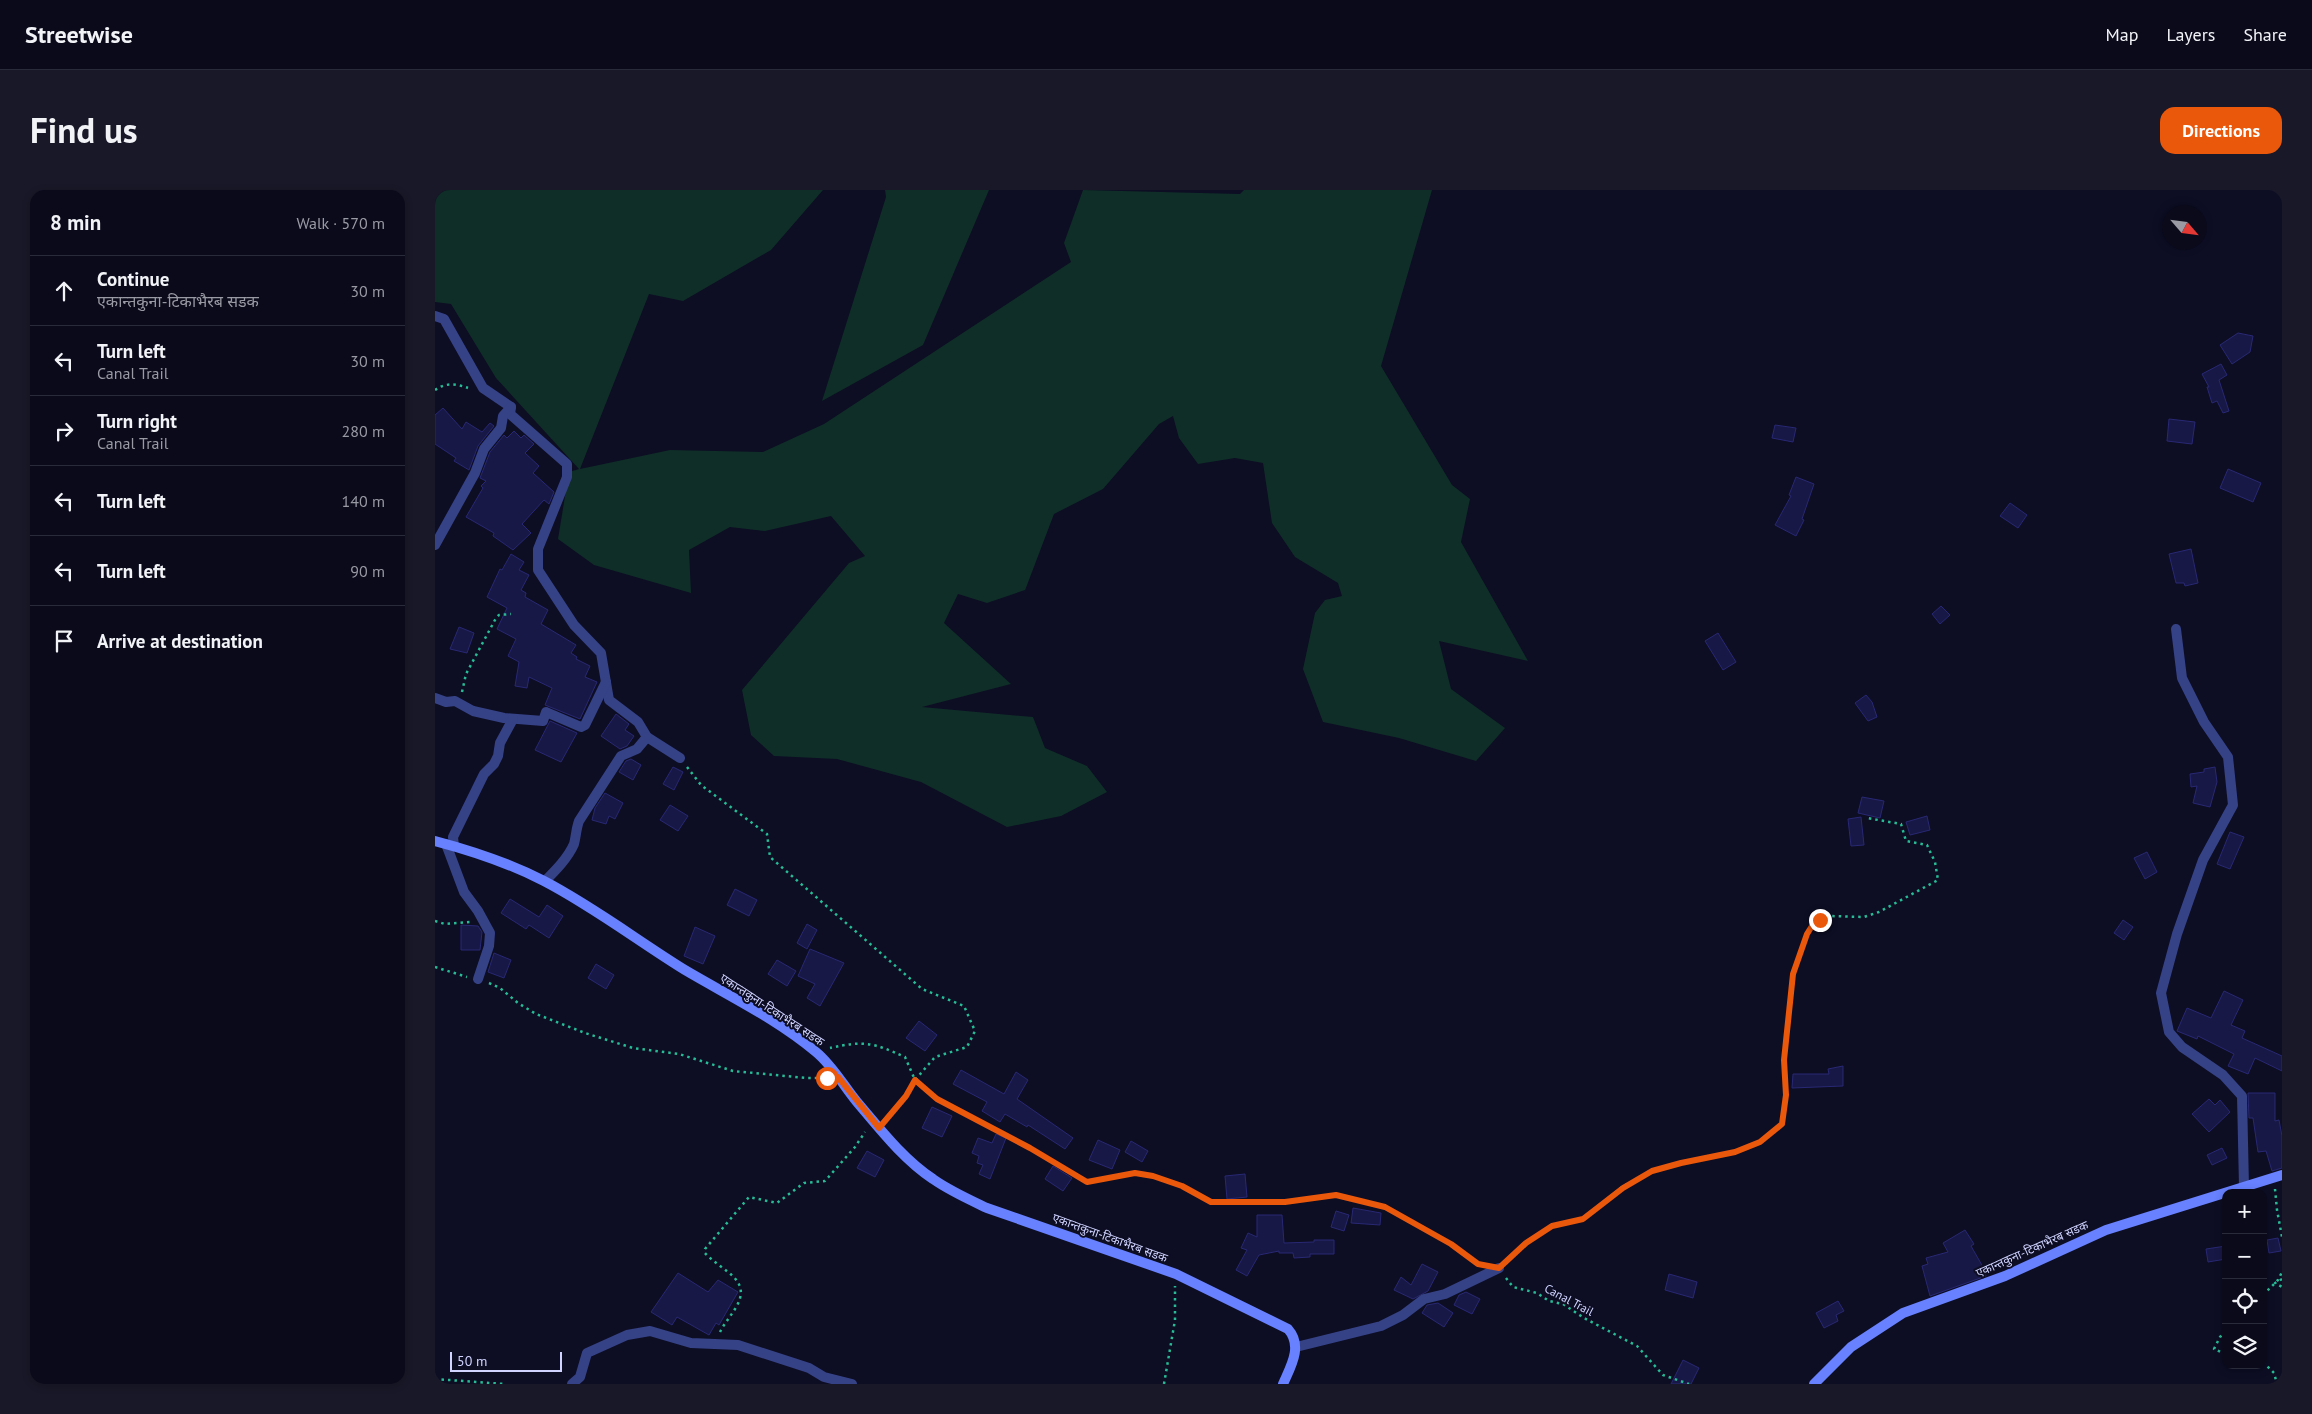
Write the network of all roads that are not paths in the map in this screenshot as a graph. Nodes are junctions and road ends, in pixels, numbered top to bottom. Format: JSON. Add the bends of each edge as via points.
{"nodes":[{"id":1,"x":435,"y":316,"type":"edge"},
{"id":2,"x":511,"y":407,"type":"junction"},
{"id":3,"x":435,"y":546,"type":"edge"},
{"id":4,"x":2176,"y":629,"type":"dead end"},
{"id":5,"x":606,"y":682,"type":"junction"},
{"id":6,"x":435,"y":698,"type":"edge"},
{"id":7,"x":513,"y":719,"type":"junction"},
{"id":8,"x":647,"y":737,"type":"junction"},
{"id":9,"x":681,"y":758,"type":"road end"},
{"id":10,"x":435,"y":841,"type":"edge"},
{"id":11,"x":450,"y":845,"type":"junction"},
{"id":12,"x":545,"y":881,"type":"junction"},
{"id":13,"x":478,"y":979,"type":"road end"},
{"id":14,"x":2278,"y":1177,"type":"edge"},
{"id":15,"x":2243,"y":1187,"type":"junction"},
{"id":16,"x":1499,"y":1268,"type":"road end"},
{"id":17,"x":1296,"y":1347,"type":"junction"},
{"id":18,"x":572,"y":1384,"type":"edge"},
{"id":19,"x":852,"y":1384,"type":"edge"},
{"id":20,"x":1283,"y":1384,"type":"edge"},
{"id":21,"x":1814,"y":1384,"type":"edge"}],
"edges":[{"from":1,"to":2,"type":"street","via":[[444,319],[483,388]]},
{"from":2,"to":3,"type":"street","via":[[503,416],[501,428],[483,449],[475,473]]},
{"from":2,"to":5,"type":"street","via":[[511,414],[567,464],[567,478],[538,549],[538,570],[574,625],[601,653]]},
{"from":4,"to":15,"type":"street","via":[[2182,678],[2204,722],[2228,757],[2233,805],[2203,860],[2177,934],[2161,993],[2169,1032],[2182,1047],[2223,1076],[2242,1096]]},
{"from":5,"to":7,"type":"street","via":[[581,728],[546,712],[540,722]]},
{"from":5,"to":8,"type":"street","via":[[609,700],[638,722]]},
{"from":6,"to":7,"type":"street","via":[[459,703],[473,711]]},
{"from":7,"to":11,"type":"street","via":[[499,743],[498,756],[484,774]]},
{"from":8,"to":9,"type":"street"},
{"from":8,"to":12,"type":"street","via":[[637,750],[621,756],[579,821],[574,844]]},
{"from":10,"to":11,"type":"main road","name":"एकान्तकुना-टिकाभैरब सडक"},
{"from":11,"to":12,"type":"main road","name":"एकान्तकुना-टिकाभैरब सडक","via":[[485,855]]},
{"from":11,"to":13,"type":"street","via":[[464,892],[490,933]]},
{"from":12,"to":17,"type":"main road","name":"एकान्तकुना-टिकाभैरब सडक","via":[[816,1052],[879,1128],[932,1179],[987,1208],[1175,1274],[1288,1329],[1293,1334]]},
{"from":14,"to":15,"type":"main road","name":"एकान्तकुना-टिकाभैरब सडक"},
{"from":15,"to":21,"type":"main road","name":"एकान्तकुना-टिकाभैरब सडक","via":[[2106,1230],[2005,1276],[1903,1313],[1851,1347]]},
{"from":16,"to":17,"type":"street","via":[[1445,1294],[1424,1298],[1403,1315],[1381,1326]]},
{"from":17,"to":20,"type":"main road"},
{"from":18,"to":19,"type":"street","via":[[580,1377],[587,1353],[627,1335],[650,1332],[691,1343],[738,1345]]}]}
